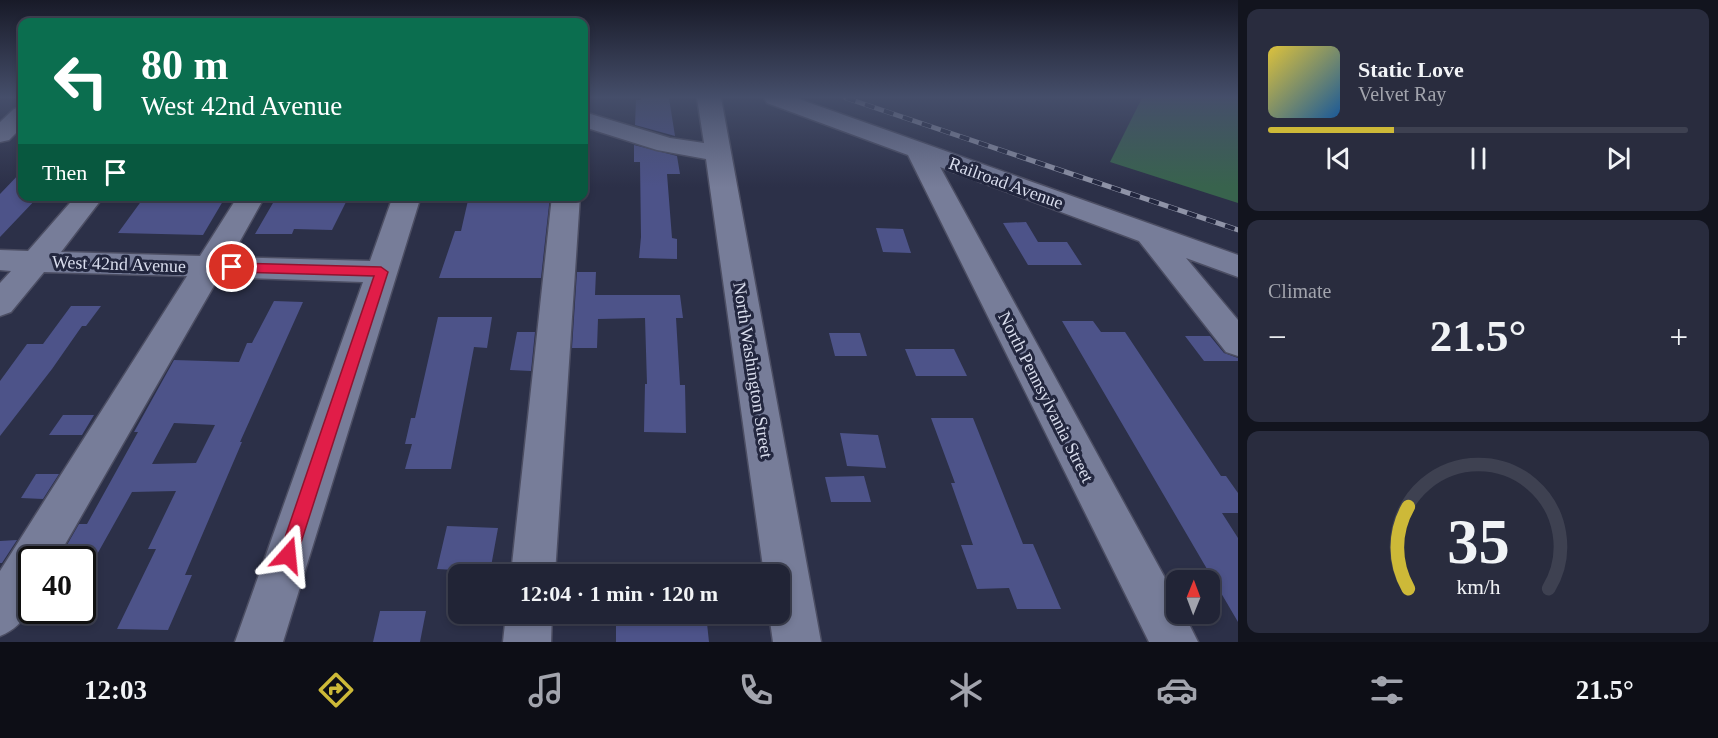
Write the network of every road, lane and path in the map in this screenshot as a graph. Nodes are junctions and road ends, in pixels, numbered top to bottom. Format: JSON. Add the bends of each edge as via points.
{"nodes":[{"id":1,"x":614,"y":128,"type":"edge"},
{"id":2,"x":714,"y":128,"type":"edge"},
{"id":3,"x":855,"y":128,"type":"edge"},
{"id":4,"x":919,"y":152,"type":"junction"},
{"id":5,"x":718,"y":153,"type":"junction"},
{"id":6,"x":87,"y":201,"type":"edge"},
{"id":7,"x":249,"y":201,"type":"edge"},
{"id":8,"x":405,"y":201,"type":"edge"},
{"id":9,"x":566,"y":201,"type":"edge"},
{"id":10,"x":1150,"y":235,"type":"junction"},
{"id":11,"x":0,"y":260,"type":"edge"},
{"id":12,"x":37,"y":261,"type":"junction"},
{"id":13,"x":1238,"y":266,"type":"edge"},
{"id":14,"x":211,"y":267,"type":"junction"},
{"id":15,"x":381,"y":272,"type":"junction"},
{"id":16,"x":0,"y":304,"type":"edge"},
{"id":17,"x":1238,"y":344,"type":"edge"},
{"id":18,"x":534,"y":564,"type":"edge"},
{"id":19,"x":0,"y":613,"type":"edge"},
{"id":20,"x":528,"y":624,"type":"edge"},
{"id":21,"x":259,"y":642,"type":"edge"},
{"id":22,"x":527,"y":642,"type":"edge"},
{"id":23,"x":797,"y":642,"type":"edge"},
{"id":24,"x":1174,"y":642,"type":"edge"}],
"edges":[{"from":1,"to":5,"type":"street","via":[[666,145]]},
{"from":2,"to":5,"type":"street","name":"North Washington Street"},
{"from":3,"to":4,"type":"street","name":"Railroad Avenue"},
{"from":4,"to":10,"type":"street","name":"Railroad Avenue"},
{"from":4,"to":24,"type":"street","name":"North Pennsylvania Street"},
{"from":5,"to":23,"type":"street","name":"North Washington Street"},
{"from":6,"to":12,"type":"street"},
{"from":7,"to":14,"type":"street"},
{"from":8,"to":15,"type":"street"},
{"from":9,"to":18,"type":"street"},
{"from":10,"to":13,"type":"street","name":"Railroad Avenue"},
{"from":10,"to":17,"type":"street"},
{"from":11,"to":12,"type":"street","name":"West 42nd Avenue"},
{"from":12,"to":14,"type":"street","name":"West 42nd Avenue"},
{"from":12,"to":16,"type":"street"},
{"from":14,"to":15,"type":"street","name":"West 42nd Avenue"},
{"from":14,"to":19,"type":"street"},
{"from":15,"to":21,"type":"street"},
{"from":20,"to":22,"type":"street"}]}
